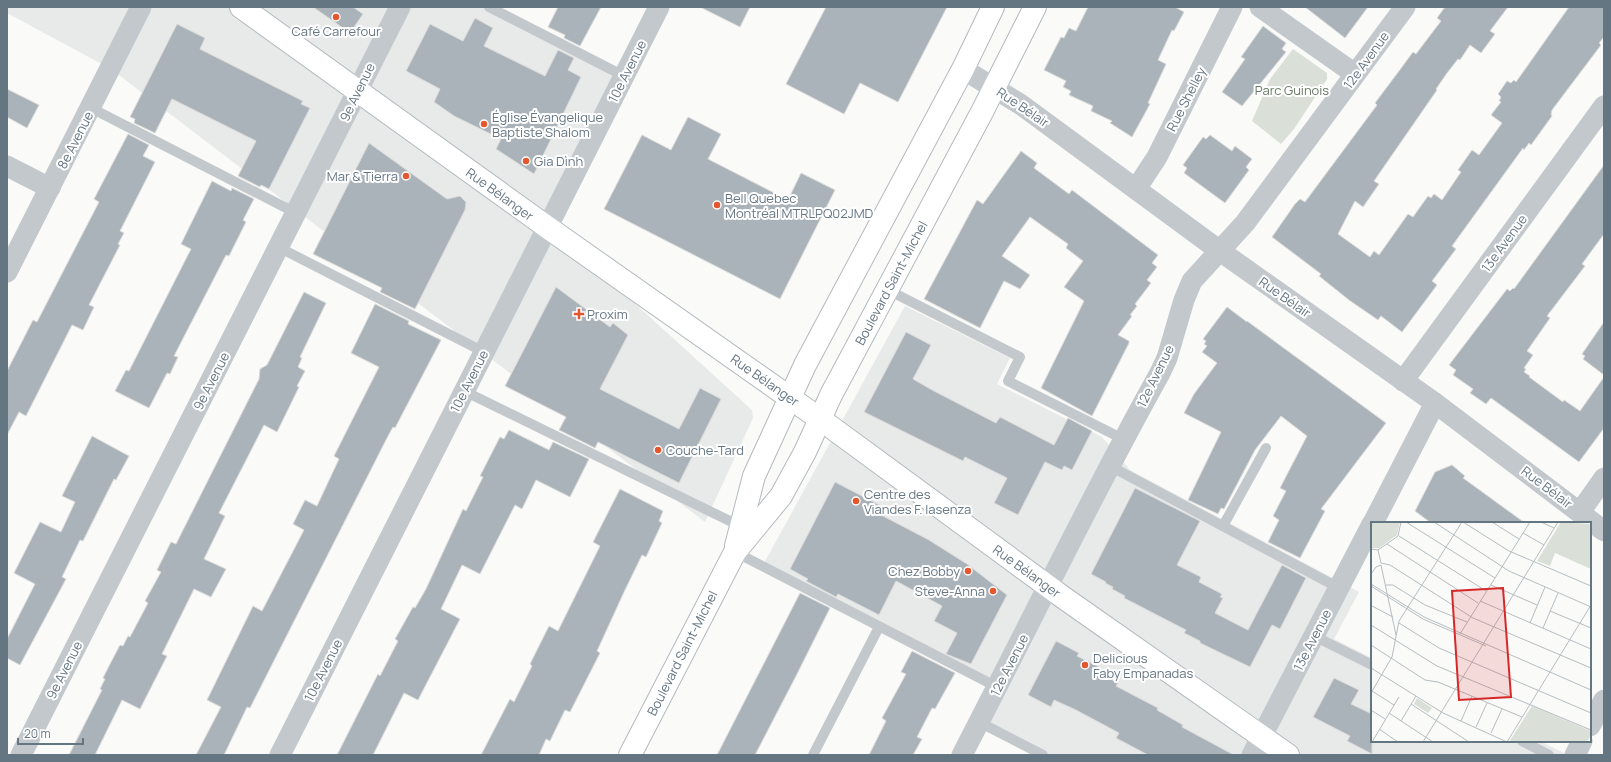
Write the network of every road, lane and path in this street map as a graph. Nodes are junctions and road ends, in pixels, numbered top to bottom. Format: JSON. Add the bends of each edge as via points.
{"nodes":[{"id":1,"x":141,"y":7,"type":"edge"},
{"id":2,"x":241,"y":7,"type":"edge"},
{"id":3,"x":400,"y":7,"type":"edge"},
{"id":4,"x":488,"y":7,"type":"edge"},
{"id":5,"x":659,"y":7,"type":"edge"},
{"id":6,"x":993,"y":7,"type":"edge"},
{"id":7,"x":1035,"y":7,"type":"edge"},
{"id":8,"x":1232,"y":7,"type":"edge"},
{"id":9,"x":1260,"y":7,"type":"edge"},
{"id":10,"x":1405,"y":7,"type":"edge"},
{"id":11,"x":963,"y":69,"type":"junction"},
{"id":12,"x":1356,"y":74,"type":"junction"},
{"id":13,"x":624,"y":76,"type":"junction"},
{"id":14,"x":994,"y":88,"type":"junction"},
{"id":15,"x":357,"y":91,"type":"junction"},
{"id":16,"x":1604,"y":106,"type":"edge"},
{"id":17,"x":91,"y":108,"type":"junction"},
{"id":18,"x":7,"y":166,"type":"edge"},
{"id":19,"x":50,"y":188,"type":"junction"},
{"id":20,"x":1136,"y":189,"type":"junction"},
{"id":21,"x":296,"y":213,"type":"junction"},
{"id":22,"x":547,"y":228,"type":"junction"},
{"id":23,"x":278,"y":247,"type":"junction"},
{"id":24,"x":1220,"y":251,"type":"junction"},
{"id":25,"x":7,"y":272,"type":"edge"},
{"id":26,"x":888,"y":290,"type":"junction"},
{"id":27,"x":484,"y":352,"type":"junction"},
{"id":28,"x":1403,"y":380,"type":"junction"},
{"id":29,"x":464,"y":391,"type":"junction"},
{"id":30,"x":790,"y":398,"type":"junction"},
{"id":31,"x":1434,"y":403,"type":"junction"},
{"id":32,"x":820,"y":419,"type":"junction"},
{"id":33,"x":1123,"y":440,"type":"junction"},
{"id":34,"x":1266,"y":448,"type":"dead end"},
{"id":35,"x":1110,"y":466,"type":"junction"},
{"id":36,"x":1604,"y":478,"type":"edge"},
{"id":37,"x":1580,"y":512,"type":"junction"},
{"id":38,"x":1373,"y":522,"type":"edge"},
{"id":39,"x":740,"y":526,"type":"junction"},
{"id":40,"x":1223,"y":526,"type":"junction"},
{"id":41,"x":1371,"y":526,"type":"edge"},
{"id":42,"x":1604,"y":531,"type":"edge"},
{"id":43,"x":735,"y":552,"type":"junction"},
{"id":44,"x":1049,"y":586,"type":"junction"},
{"id":45,"x":1339,"y":588,"type":"junction"},
{"id":46,"x":879,"y":627,"type":"junction"},
{"id":47,"x":1314,"y":636,"type":"junction"},
{"id":48,"x":1371,"y":664,"type":"edge"},
{"id":49,"x":997,"y":687,"type":"junction"},
{"id":50,"x":1604,"y":700,"type":"edge"},
{"id":51,"x":979,"y":722,"type":"junction"},
{"id":52,"x":1591,"y":724,"type":"edge"},
{"id":53,"x":1524,"y":742,"type":"edge"},
{"id":54,"x":1582,"y":742,"type":"edge"},
{"id":55,"x":1257,"y":746,"type":"edge"},
{"id":56,"x":21,"y":755,"type":"edge"},
{"id":57,"x":280,"y":755,"type":"edge"},
{"id":58,"x":630,"y":755,"type":"edge"},
{"id":59,"x":813,"y":755,"type":"edge"},
{"id":60,"x":962,"y":755,"type":"edge"},
{"id":61,"x":1043,"y":755,"type":"edge"},
{"id":62,"x":1288,"y":755,"type":"edge"},
{"id":63,"x":1549,"y":755,"type":"edge"},
{"id":64,"x":1575,"y":755,"type":"edge"}],
"edges":[{"from":1,"to":17,"type":"street","name":"8e Avenue"},
{"from":2,"to":15,"type":"main road","name":"Rue Bélanger"},
{"from":3,"to":15,"type":"street","name":"9e Avenue"},
{"from":4,"to":13,"type":"lane"},
{"from":5,"to":13,"type":"street","name":"10e Avenue"},
{"from":6,"to":11,"type":"main road","name":"Boulevard Saint-Michel"},
{"from":7,"to":14,"type":"main road","name":"Boulevard Saint-Michel"},
{"from":8,"to":20,"type":"street","name":"Rue Shelley","via":[[1156,157]]},
{"from":9,"to":12,"type":"street"},
{"from":10,"to":12,"type":"street","name":"12e Avenue"},
{"from":11,"to":14,"type":"street","name":"Rue Bélair"},
{"from":11,"to":30,"type":"main road","name":"Boulevard Saint-Michel","via":[[805,365]]},
{"from":12,"to":24,"type":"street","name":"12e Avenue","via":[[1245,223]]},
{"from":13,"to":22,"type":"street","name":"10e Avenue"},
{"from":14,"to":20,"type":"street","name":"Rue Bélair","via":[[1020,104]]},
{"from":14,"to":26,"type":"main road","name":"Boulevard Saint-Michel"},
{"from":15,"to":21,"type":"street","name":"9e Avenue"},
{"from":15,"to":22,"type":"main road","name":"Rue Bélanger"},
{"from":16,"to":28,"type":"street","name":"13e Avenue"},
{"from":17,"to":19,"type":"street","name":"8e Avenue"},
{"from":17,"to":21,"type":"lane"},
{"from":18,"to":19,"type":"street"},
{"from":19,"to":25,"type":"street","name":"8e Avenue"},
{"from":20,"to":24,"type":"street","name":"Rue Bélair"},
{"from":21,"to":23,"type":"street","name":"9e Avenue"},
{"from":22,"to":27,"type":"street","name":"10e Avenue"},
{"from":22,"to":30,"type":"main road","name":"Rue Bélanger"},
{"from":23,"to":27,"type":"lane"},
{"from":23,"to":56,"type":"street","name":"9e Avenue"},
{"from":24,"to":28,"type":"street","name":"Rue Bélair"},
{"from":24,"to":33,"type":"street","name":"12e Avenue","via":[[1192,281],[1167,358]]},
{"from":26,"to":32,"type":"main road","name":"Boulevard Saint-Michel"},
{"from":26,"to":33,"type":"lane","via":[[1020,357],[1008,380]]},
{"from":27,"to":29,"type":"street","name":"10e Avenue"},
{"from":28,"to":31,"type":"street","name":"Rue Bélair"},
{"from":29,"to":39,"type":"lane"},
{"from":29,"to":57,"type":"street","name":"10e Avenue"},
{"from":30,"to":32,"type":"main road","name":"Rue Bélanger"},
{"from":30,"to":39,"type":"main road","name":"Boulevard Saint-Michel","via":[[754,476]]},
{"from":31,"to":37,"type":"street","name":"Rue Bélair"},
{"from":31,"to":38,"type":"street","name":"13e Avenue"},
{"from":32,"to":43,"type":"main road","name":"Boulevard Saint-Michel","via":[[781,496]]},
{"from":32,"to":44,"type":"main road","name":"Rue Bélanger"},
{"from":33,"to":35,"type":"street","name":"12e Avenue"},
{"from":34,"to":40,"type":"lane"},
{"from":35,"to":40,"type":"lane"},
{"from":35,"to":44,"type":"street","name":"12e Avenue"},
{"from":36,"to":37,"type":"street"},
{"from":37,"to":42,"type":"street","name":"Rue Bélair"},
{"from":39,"to":43,"type":"main road","name":"Boulevard Saint-Michel"},
{"from":40,"to":45,"type":"lane"},
{"from":41,"to":45,"type":"street","name":"13e Avenue"},
{"from":43,"to":46,"type":"lane"},
{"from":43,"to":58,"type":"main road","name":"Boulevard Saint-Michel"},
{"from":44,"to":49,"type":"street","name":"12e Avenue"},
{"from":44,"to":55,"type":"main road","name":"Rue Bélanger"},
{"from":45,"to":47,"type":"street","name":"13e Avenue"},
{"from":46,"to":49,"type":"lane"},
{"from":46,"to":59,"type":"lane"},
{"from":47,"to":48,"type":"lane"},
{"from":47,"to":55,"type":"street","name":"13e Avenue"},
{"from":49,"to":51,"type":"street","name":"12e Avenue"},
{"from":50,"to":52,"type":"street"},
{"from":51,"to":60,"type":"street","name":"12e Avenue"},
{"from":51,"to":61,"type":"lane"},
{"from":53,"to":63,"type":"lane"},
{"from":54,"to":64,"type":"street"},
{"from":55,"to":62,"type":"main road","name":"Rue Bélanger"}]}
